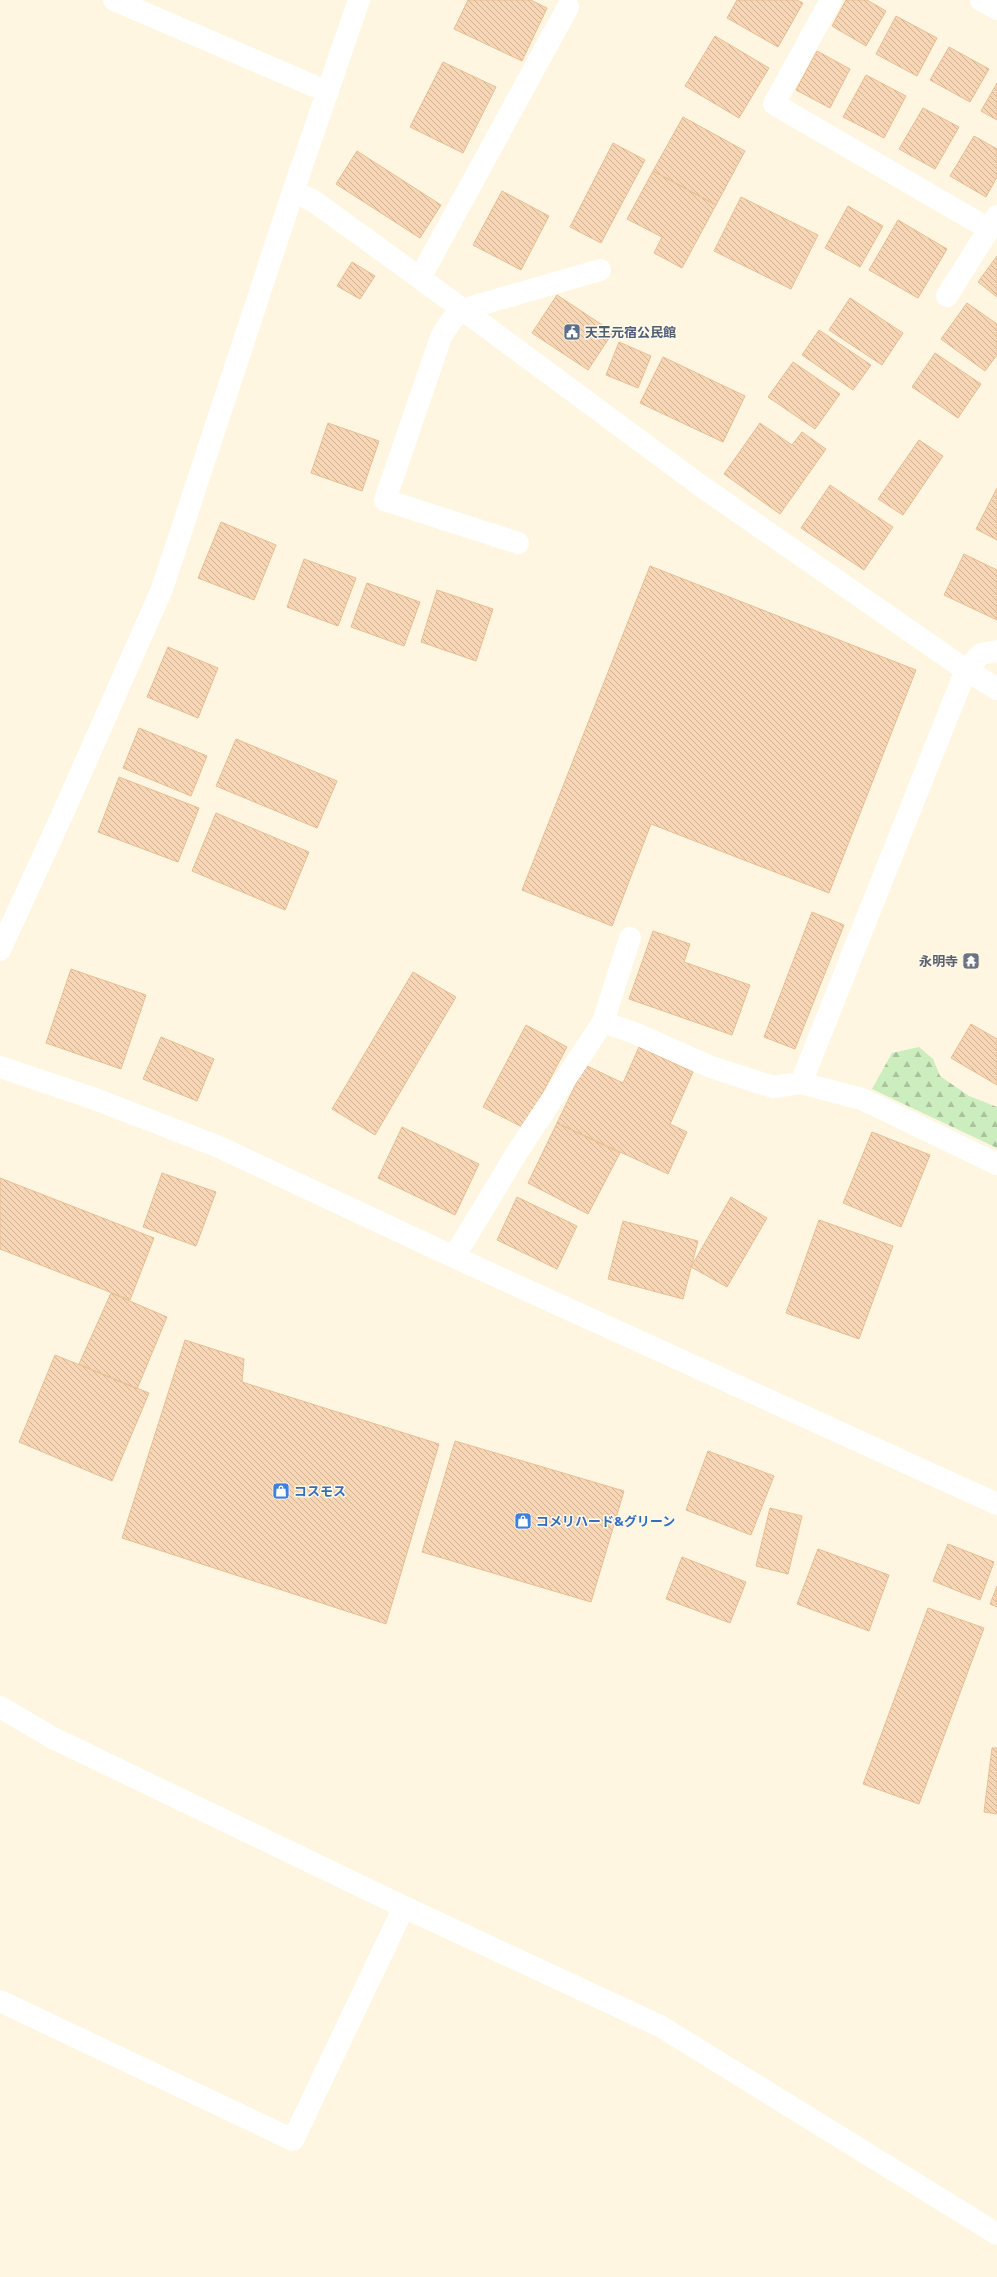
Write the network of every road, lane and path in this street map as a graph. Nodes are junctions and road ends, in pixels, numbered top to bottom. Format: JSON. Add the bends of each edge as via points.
{"nodes":[{"id":1,"x":114,"y":0,"type":"edge"},
{"id":2,"x":359,"y":0,"type":"edge"},
{"id":3,"x":831,"y":0,"type":"edge"},
{"id":4,"x":981,"y":0,"type":"edge"},
{"id":5,"x":568,"y":7,"type":"dead end"},
{"id":6,"x":997,"y":9,"type":"edge"},
{"id":7,"x":328,"y":92,"type":"junction"},
{"id":8,"x":293,"y":192,"type":"junction"},
{"id":9,"x":993,"y":222,"type":"edge"},
{"id":10,"x":600,"y":270,"type":"dead end"},
{"id":11,"x":420,"y":278,"type":"junction"},
{"id":12,"x":947,"y":296,"type":"dead end"},
{"id":13,"x":461,"y":310,"type":"junction"},
{"id":14,"x":518,"y":543,"type":"dead end"},
{"id":15,"x":997,"y":651,"type":"edge"},
{"id":16,"x":966,"y":670,"type":"junction"},
{"id":17,"x":997,"y":689,"type":"edge"},
{"id":18,"x":630,"y":938,"type":"dead end"},
{"id":19,"x":0,"y":950,"type":"edge"},
{"id":20,"x":603,"y":1022,"type":"junction"},
{"id":21,"x":0,"y":1067,"type":"edge"},
{"id":22,"x":801,"y":1083,"type":"junction"},
{"id":23,"x":997,"y":1164,"type":"edge"},
{"id":24,"x":454,"y":1257,"type":"junction"},
{"id":25,"x":997,"y":1504,"type":"edge"},
{"id":26,"x":0,"y":1707,"type":"edge"},
{"id":27,"x":404,"y":1907,"type":"junction"},
{"id":28,"x":0,"y":2001,"type":"edge"},
{"id":29,"x":997,"y":2234,"type":"edge"}],
"edges":[{"from":1,"to":7,"type":"street"},
{"from":2,"to":7,"type":"street"},
{"from":3,"to":9,"type":"street","via":[[774,104]]},
{"from":4,"to":6,"type":"street"},
{"from":5,"to":11,"type":"street"},
{"from":7,"to":8,"type":"street"},
{"from":8,"to":11,"type":"street","via":[[312,200]]},
{"from":8,"to":19,"type":"street","via":[[162,588]]},
{"from":9,"to":12,"type":"street"},
{"from":10,"to":13,"type":"street"},
{"from":11,"to":13,"type":"street"},
{"from":13,"to":14,"type":"street","via":[[442,337],[385,500]]},
{"from":13,"to":16,"type":"street","via":[[701,486]]},
{"from":15,"to":16,"type":"street","via":[[981,654]]},
{"from":16,"to":17,"type":"street"},
{"from":16,"to":22,"type":"street"},
{"from":18,"to":20,"type":"street"},
{"from":20,"to":22,"type":"street","via":[[711,1067],[773,1087]]},
{"from":20,"to":24,"type":"street","via":[[518,1152]]},
{"from":21,"to":24,"type":"street","via":[[181,1130]]},
{"from":22,"to":23,"type":"street","via":[[862,1099]]},
{"from":24,"to":25,"type":"street"},
{"from":26,"to":27,"type":"street","via":[[53,1738]]},
{"from":27,"to":28,"type":"street","via":[[293,2140]]},
{"from":27,"to":29,"type":"street","via":[[660,2026]]}]}
